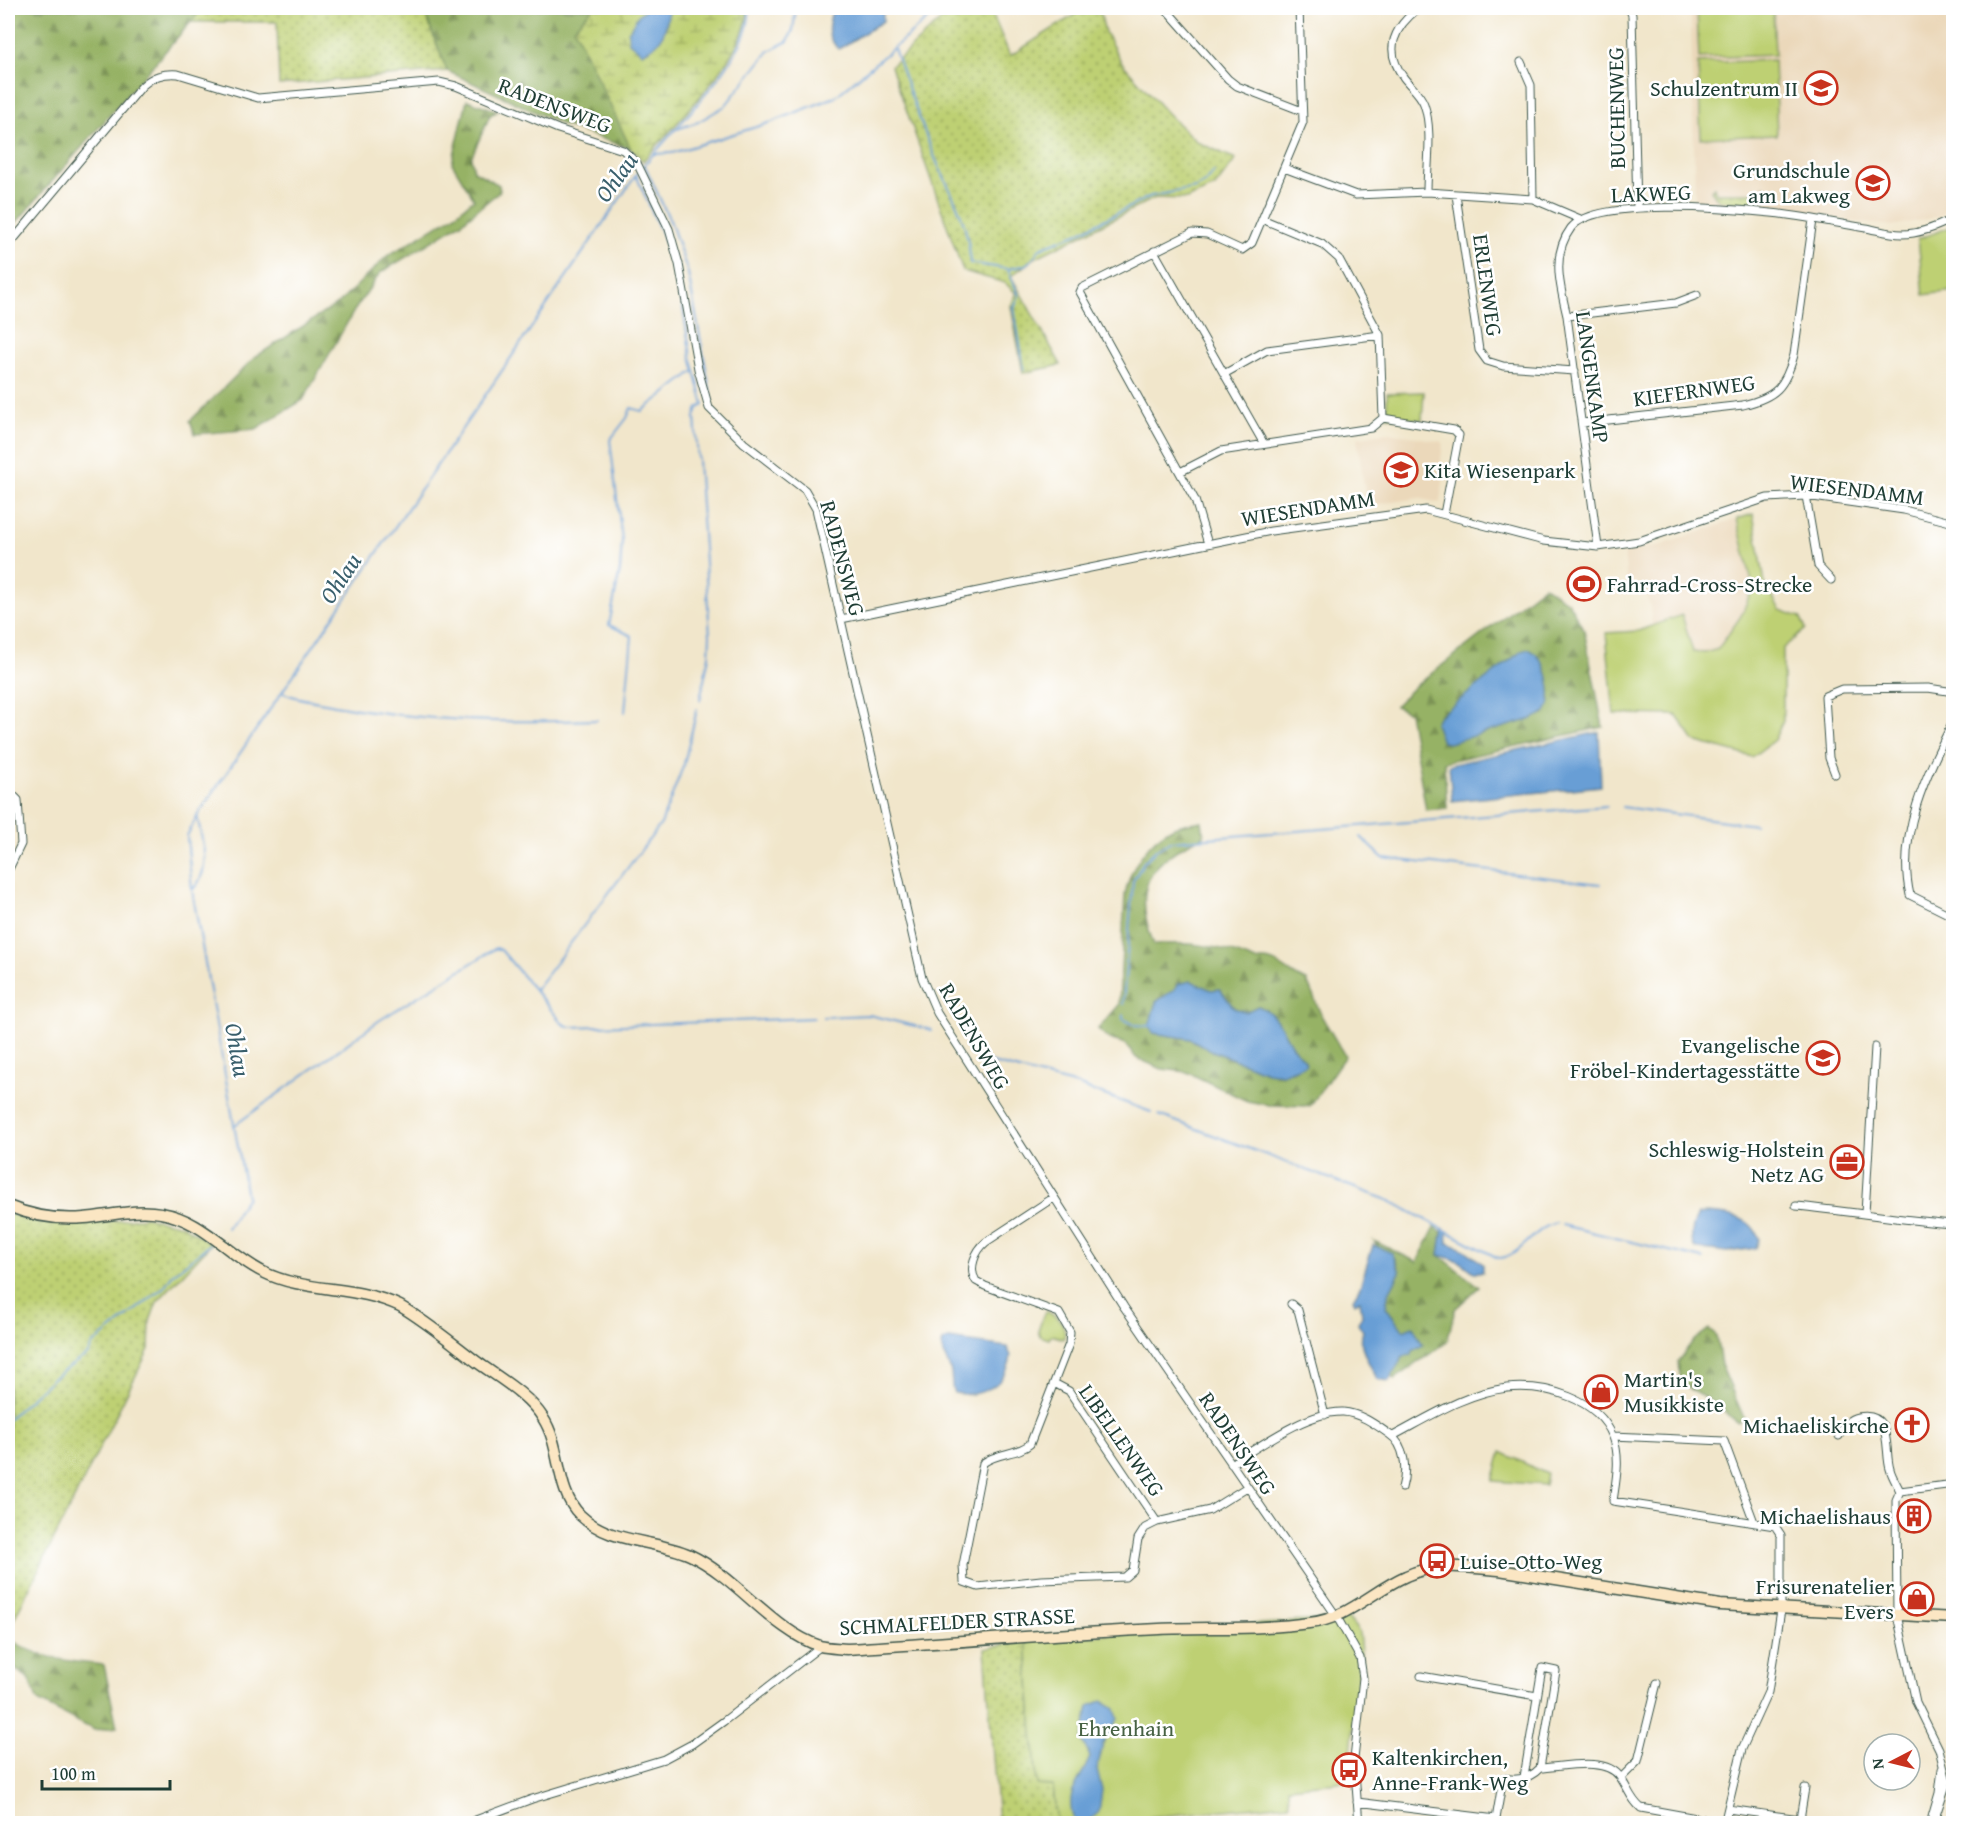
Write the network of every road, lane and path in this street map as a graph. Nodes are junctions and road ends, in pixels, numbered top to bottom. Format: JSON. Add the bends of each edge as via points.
{"nodes":[{"id":1,"x":1165,"y":8,"type":"edge"},
{"id":2,"x":1299,"y":8,"type":"edge"},
{"id":3,"x":1419,"y":8,"type":"edge"},
{"id":4,"x":1629,"y":8,"type":"edge"},
{"id":5,"x":1521,"y":62,"type":"dead end"},
{"id":6,"x":1302,"y":111,"type":"junction"},
{"id":7,"x":1284,"y":168,"type":"junction"},
{"id":8,"x":1427,"y":192,"type":"junction"},
{"id":9,"x":1456,"y":195,"type":"junction"},
{"id":10,"x":1533,"y":199,"type":"junction"},
{"id":11,"x":1636,"y":208,"type":"junction"},
{"id":12,"x":1953,"y":218,"type":"edge"},
{"id":13,"x":1262,"y":219,"type":"junction"},
{"id":14,"x":1580,"y":219,"type":"junction"},
{"id":15,"x":1813,"y":220,"type":"junction"},
{"id":16,"x":8,"y":246,"type":"edge"},
{"id":17,"x":1154,"y":251,"type":"junction"},
{"id":18,"x":1696,"y":295,"type":"dead end"},
{"id":19,"x":1567,"y":316,"type":"junction"},
{"id":20,"x":1380,"y":335,"type":"junction"},
{"id":21,"x":1575,"y":371,"type":"junction"},
{"id":22,"x":1224,"y":374,"type":"junction"},
{"id":23,"x":1383,"y":418,"type":"junction"},
{"id":24,"x":1582,"y":423,"type":"junction"},
{"id":25,"x":1264,"y":444,"type":"junction"},
{"id":26,"x":1180,"y":472,"type":"junction"},
{"id":27,"x":1806,"y":496,"type":"junction"},
{"id":28,"x":1444,"y":513,"type":"junction"},
{"id":29,"x":1953,"y":523,"type":"edge"},
{"id":30,"x":1208,"y":544,"type":"junction"},
{"id":31,"x":1598,"y":547,"type":"junction"},
{"id":32,"x":1831,"y":580,"type":"dead end"},
{"id":33,"x":841,"y":619,"type":"junction"},
{"id":34,"x":1953,"y":692,"type":"edge"},
{"id":35,"x":1953,"y":720,"type":"edge"},
{"id":36,"x":1835,"y":774,"type":"dead end"},
{"id":37,"x":8,"y":790,"type":"edge"},
{"id":38,"x":8,"y":871,"type":"edge"},
{"id":39,"x":1953,"y":917,"type":"edge"},
{"id":40,"x":1875,"y":1047,"type":"dead end"},
{"id":41,"x":1053,"y":1198,"type":"junction"},
{"id":42,"x":8,"y":1206,"type":"edge"},
{"id":43,"x":1796,"y":1206,"type":"dead end"},
{"id":44,"x":1864,"y":1213,"type":"junction"},
{"id":45,"x":1953,"y":1224,"type":"edge"},
{"id":46,"x":1291,"y":1304,"type":"dead end"},
{"id":47,"x":1054,"y":1383,"type":"junction"},
{"id":48,"x":1324,"y":1415,"type":"junction"},
{"id":49,"x":1393,"y":1436,"type":"junction"},
{"id":50,"x":1613,"y":1436,"type":"junction"},
{"id":51,"x":1839,"y":1436,"type":"dead end"},
{"id":52,"x":1231,"y":1464,"type":"junction"},
{"id":53,"x":1953,"y":1484,"type":"edge"},
{"id":54,"x":1247,"y":1487,"type":"junction"},
{"id":55,"x":1402,"y":1488,"type":"dead end"},
{"id":56,"x":1900,"y":1491,"type":"junction"},
{"id":57,"x":1157,"y":1522,"type":"junction"},
{"id":58,"x":1754,"y":1522,"type":"junction"},
{"id":59,"x":1781,"y":1610,"type":"junction"},
{"id":60,"x":1897,"y":1615,"type":"junction"},
{"id":61,"x":1337,"y":1617,"type":"junction"},
{"id":62,"x":1953,"y":1618,"type":"edge"},
{"id":63,"x":821,"y":1646,"type":"junction"},
{"id":64,"x":1421,"y":1676,"type":"dead end"},
{"id":65,"x":1657,"y":1683,"type":"dead end"},
{"id":66,"x":1537,"y":1696,"type":"junction"},
{"id":67,"x":1943,"y":1766,"type":"junction"},
{"id":68,"x":1540,"y":1768,"type":"junction"},
{"id":69,"x":1524,"y":1778,"type":"junction"},
{"id":70,"x":1621,"y":1778,"type":"junction"},
{"id":71,"x":1805,"y":1788,"type":"dead end"},
{"id":72,"x":1357,"y":1802,"type":"junction"},
{"id":73,"x":1728,"y":1809,"type":"junction"},
{"id":74,"x":1724,"y":1823,"type":"edge"},
{"id":75,"x":465,"y":1824,"type":"edge"},
{"id":76,"x":1359,"y":1824,"type":"edge"},
{"id":77,"x":1931,"y":1824,"type":"edge"}],
"edges":[{"from":1,"to":6,"type":"street","via":[[1237,86]]},
{"from":2,"to":6,"type":"street"},
{"from":3,"to":8,"type":"street","via":[[1399,26],[1393,49],[1398,69],[1423,102],[1427,119]]},
{"from":4,"to":11,"type":"street","name":"BUCHENWEG"},
{"from":5,"to":10,"type":"street","via":[[1531,86]]},
{"from":6,"to":7,"type":"street","via":[[1303,122]]},
{"from":7,"to":8,"type":"street","name":"LAKWEG","via":[[1356,195]]},
{"from":7,"to":13,"type":"street"},
{"from":8,"to":9,"type":"street","name":"LAKWEG"},
{"from":9,"to":10,"type":"street","name":"LAKWEG"},
{"from":9,"to":21,"type":"street","name":"ERLENWEG","via":[[1479,350],[1487,361],[1503,366]]},
{"from":10,"to":14,"type":"street","name":"LAKWEG"},
{"from":11,"to":14,"type":"street","name":"LAKWEG"},
{"from":11,"to":15,"type":"street","name":"LAKWEG","via":[[1772,213]]},
{"from":12,"to":15,"type":"street","name":"LAKWEG","via":[[1901,234]]},
{"from":13,"to":17,"type":"street","via":[[1247,249],[1192,233]]},
{"from":13,"to":20,"type":"street","via":[[1322,244],[1339,259]]},
{"from":14,"to":19,"type":"street","name":"LANGENKAMP","via":[[1563,241],[1559,261]]},
{"from":15,"to":24,"type":"street","name":"KIEFERNWEG","via":[[1794,355],[1788,376],[1778,389],[1765,399],[1743,405]]},
{"from":16,"to":33,"type":"street","name":"RADENSWEG","via":[[142,86],[166,73],[258,98],[439,82],[623,150],[637,163],[669,228],[709,408],[744,443],[805,490],[816,509]]},
{"from":17,"to":22,"type":"street"},
{"from":17,"to":26,"type":"street","via":[[1080,292]]},
{"from":18,"to":19,"type":"street","via":[[1676,303]]},
{"from":19,"to":21,"type":"street","name":"LANGENKAMP"},
{"from":20,"to":22,"type":"street","via":[[1267,350]]},
{"from":20,"to":23,"type":"street"},
{"from":21,"to":24,"type":"street","name":"LANGENKAMP"},
{"from":22,"to":25,"type":"street"},
{"from":23,"to":25,"type":"street","via":[[1371,428]]},
{"from":23,"to":28,"type":"street","via":[[1454,430],[1459,435]]},
{"from":24,"to":31,"type":"street","name":"LANGENKAMP"},
{"from":25,"to":26,"type":"street","via":[[1212,454]]},
{"from":26,"to":30,"type":"street","via":[[1195,500]]},
{"from":27,"to":29,"type":"street","name":"WIESENDAMM","via":[[1904,510]]},
{"from":27,"to":31,"type":"street","name":"WIESENDAMM","via":[[1767,498],[1639,541]]},
{"from":27,"to":32,"type":"street","via":[[1818,566]]},
{"from":28,"to":30,"type":"street","name":"WIESENDAMM","via":[[1390,513]]},
{"from":28,"to":31,"type":"street","name":"WIESENDAMM","via":[[1544,541]]},
{"from":30,"to":33,"type":"street","name":"WIESENDAMM"},
{"from":33,"to":41,"type":"street","name":"RADENSWEG","via":[[922,978],[937,1013]]},
{"from":34,"to":36,"type":"street","via":[[1917,688],[1830,692],[1825,696],[1828,758]]},
{"from":35,"to":39,"type":"street","via":[[1919,798],[1907,842],[1906,879],[1910,895]]},
{"from":37,"to":38,"type":"street","via":[[18,800],[21,843]]},
{"from":40,"to":44,"type":"street"},
{"from":41,"to":47,"type":"street","via":[[979,1248],[972,1270],[976,1281],[1050,1308],[1065,1320],[1069,1344]]},
{"from":41,"to":52,"type":"street","name":"RADENSWEG"},
{"from":42,"to":63,"type":"main road","name":"SCHMALFELDER STRASSE","via":[[60,1219],[161,1213],[206,1231],[263,1272],[288,1281],[385,1299],[414,1314],[520,1394],[543,1417],[553,1438],[568,1497],[593,1526],[614,1536],[688,1554],[712,1567],[800,1637]]},
{"from":43,"to":44,"type":"street"},
{"from":44,"to":45,"type":"street"},
{"from":46,"to":48,"type":"street","via":[[1298,1310]]},
{"from":47,"to":57,"type":"street","name":"LIBELLENWEG","via":[[1069,1390]]},
{"from":47,"to":57,"type":"street","via":[[1030,1444],[983,1463],[963,1565],[964,1582],[978,1587],[1125,1577],[1133,1570],[1138,1539],[1145,1528]]},
{"from":48,"to":49,"type":"street","via":[[1344,1412],[1358,1416]]},
{"from":48,"to":52,"type":"street","via":[[1284,1432]]},
{"from":49,"to":50,"type":"street","via":[[1474,1396],[1507,1388],[1542,1388],[1575,1399],[1596,1413]]},
{"from":49,"to":55,"type":"street","via":[[1405,1462]]},
{"from":50,"to":58,"type":"street","via":[[1724,1441]]},
{"from":50,"to":58,"type":"street","via":[[1618,1462],[1613,1501]]},
{"from":51,"to":56,"type":"street","via":[[1842,1426],[1857,1417],[1869,1417],[1882,1425],[1888,1437],[1890,1469]]},
{"from":52,"to":54,"type":"street","name":"RADENSWEG"},
{"from":53,"to":56,"type":"street"},
{"from":54,"to":57,"type":"street","via":[[1210,1510]]},
{"from":54,"to":61,"type":"street","name":"RADENSWEG"},
{"from":56,"to":60,"type":"street","via":[[1896,1500]]},
{"from":58,"to":59,"type":"street","via":[[1775,1526],[1781,1535]]},
{"from":59,"to":60,"type":"main road","name":"SCHMALFELDER STRASSE"},
{"from":59,"to":61,"type":"main road","name":"SCHMALFELDER STRASSE","via":[[1720,1605],[1457,1567],[1425,1569],[1407,1575]]},
{"from":59,"to":73,"type":"street","via":[[1768,1692],[1742,1749]]},
{"from":60,"to":62,"type":"main road","name":"SCHMALFELDER STRASSE"},
{"from":60,"to":67,"type":"street","via":[[1916,1702]]},
{"from":61,"to":63,"type":"main road","name":"SCHMALFELDER STRASSE","via":[[1306,1624],[847,1649]]},
{"from":61,"to":72,"type":"street","name":"RADENSWEG","via":[[1360,1658],[1363,1678],[1354,1759]]},
{"from":63,"to":75,"type":"street","via":[[716,1727],[664,1759]]},
{"from":64,"to":66,"type":"street"},
{"from":65,"to":70,"type":"street","via":[[1638,1761]]},
{"from":66,"to":68,"type":"street","via":[[1542,1668],[1556,1671]]},
{"from":66,"to":69,"type":"street"},
{"from":67,"to":77,"type":"street"},
{"from":67,"to":77,"type":"street","via":[[1947,1782]]},
{"from":68,"to":69,"type":"street"},
{"from":68,"to":70,"type":"street","via":[[1606,1766]]},
{"from":69,"to":72,"type":"street","via":[[1503,1778],[1496,1819]]},
{"from":70,"to":74,"type":"street","via":[[1632,1801],[1641,1808]]},
{"from":71,"to":73,"type":"street","via":[[1800,1819]]},
{"from":72,"to":76,"type":"street","name":"RADENSWEG"},
{"from":73,"to":74,"type":"street"}]}
